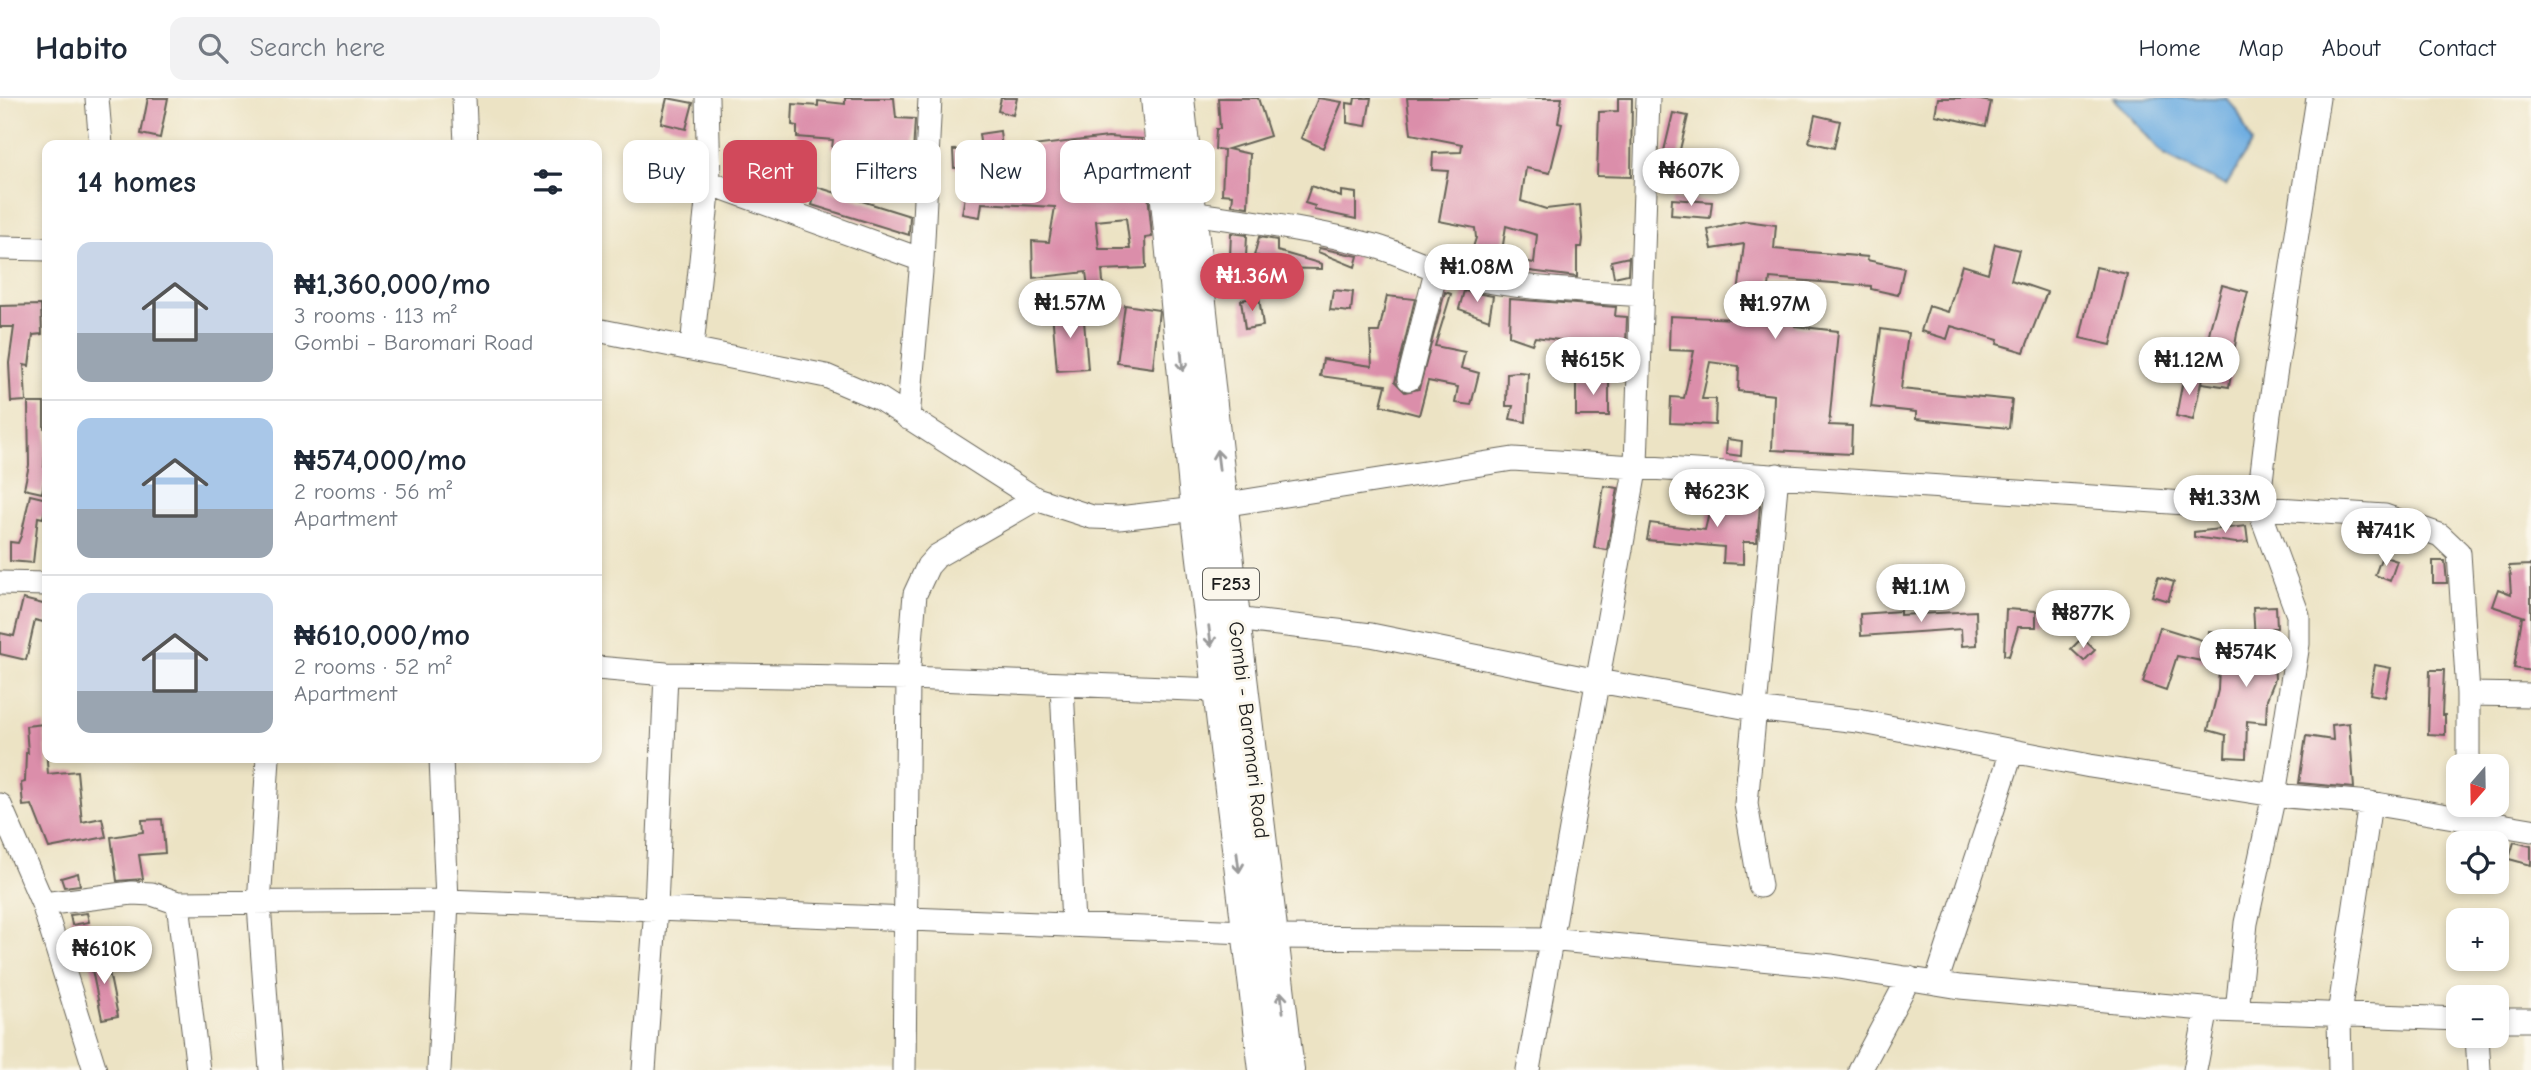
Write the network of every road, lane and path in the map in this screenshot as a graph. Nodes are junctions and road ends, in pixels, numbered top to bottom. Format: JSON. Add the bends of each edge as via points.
{"nodes":[{"id":1,"x":97,"y":98,"type":"edge"},
{"id":2,"x":464,"y":98,"type":"edge"},
{"id":3,"x":707,"y":98,"type":"edge"},
{"id":4,"x":930,"y":98,"type":"edge"},
{"id":5,"x":1156,"y":98,"type":"edge"},
{"id":6,"x":1179,"y":98,"type":"edge"},
{"id":7,"x":1648,"y":98,"type":"edge"},
{"id":8,"x":2318,"y":98,"type":"edge"},
{"id":9,"x":101,"y":140,"type":"edge"},
{"id":10,"x":466,"y":140,"type":"edge"},
{"id":11,"x":708,"y":140,"type":"edge"},
{"id":12,"x":709,"y":183,"type":"edge"},
{"id":13,"x":707,"y":203,"type":"edge"},
{"id":14,"x":1190,"y":214,"type":"junction"},
{"id":15,"x":0,"y":248,"type":"edge"},
{"id":16,"x":42,"y":249,"type":"edge"},
{"id":17,"x":922,"y":260,"type":"junction"},
{"id":18,"x":1436,"y":271,"type":"junction"},
{"id":19,"x":1641,"y":295,"type":"junction"},
{"id":20,"x":602,"y":331,"type":"edge"},
{"id":21,"x":692,"y":347,"type":"junction"},
{"id":22,"x":1409,"y":379,"type":"dead end"},
{"id":23,"x":908,"y":418,"type":"junction"},
{"id":24,"x":1636,"y":465,"type":"junction"},
{"id":25,"x":1777,"y":475,"type":"junction"},
{"id":26,"x":1036,"y":499,"type":"junction"},
{"id":27,"x":2258,"y":506,"type":"junction"},
{"id":28,"x":1209,"y":507,"type":"junction"},
{"id":29,"x":0,"y":583,"type":"edge"},
{"id":30,"x":42,"y":584,"type":"edge"},
{"id":31,"x":1235,"y":620,"type":"junction"},
{"id":32,"x":602,"y":668,"type":"edge"},
{"id":33,"x":666,"y":674,"type":"junction"},
{"id":34,"x":908,"y":678,"type":"junction"},
{"id":35,"x":1598,"y":681,"type":"junction"},
{"id":36,"x":1062,"y":686,"type":"junction"},
{"id":37,"x":1217,"y":690,"type":"junction"},
{"id":38,"x":2468,"y":694,"type":"junction"},
{"id":39,"x":2531,"y":695,"type":"edge"},
{"id":40,"x":1754,"y":709,"type":"junction"},
{"id":41,"x":2012,"y":751,"type":"junction"},
{"id":42,"x":2469,"y":754,"type":"edge"},
{"id":43,"x":268,"y":763,"type":"edge"},
{"id":44,"x":441,"y":763,"type":"edge"},
{"id":45,"x":2274,"y":795,"type":"junction"},
{"id":46,"x":2370,"y":803,"type":"junction"},
{"id":47,"x":0,"y":805,"type":"edge"},
{"id":48,"x":2446,"y":811,"type":"edge"},
{"id":49,"x":2484,"y":817,"type":"edge"},
{"id":50,"x":2531,"y":830,"type":"edge"},
{"id":51,"x":1760,"y":886,"type":"dead end"},
{"id":52,"x":447,"y":901,"type":"junction"},
{"id":53,"x":178,"y":903,"type":"junction"},
{"id":54,"x":43,"y":904,"type":"junction"},
{"id":55,"x":259,"y":905,"type":"junction"},
{"id":56,"x":656,"y":907,"type":"junction"},
{"id":57,"x":904,"y":918,"type":"junction"},
{"id":58,"x":1073,"y":925,"type":"junction"},
{"id":59,"x":1261,"y":934,"type":"junction"},
{"id":60,"x":1549,"y":939,"type":"junction"},
{"id":61,"x":1909,"y":978,"type":"junction"},
{"id":62,"x":1936,"y":983,"type":"junction"},
{"id":63,"x":2207,"y":1009,"type":"junction"},
{"id":64,"x":2237,"y":1011,"type":"junction"},
{"id":65,"x":2339,"y":1015,"type":"junction"},
{"id":66,"x":2446,"y":1019,"type":"edge"},
{"id":67,"x":2509,"y":1020,"type":"edge"},
{"id":68,"x":2531,"y":1020,"type":"edge"},
{"id":69,"x":2478,"y":1048,"type":"edge"},
{"id":70,"x":95,"y":1070,"type":"edge"},
{"id":71,"x":198,"y":1070,"type":"edge"},
{"id":72,"x":271,"y":1070,"type":"edge"},
{"id":73,"x":439,"y":1070,"type":"edge"},
{"id":74,"x":644,"y":1070,"type":"edge"},
{"id":75,"x":904,"y":1070,"type":"edge"},
{"id":76,"x":1264,"y":1070,"type":"edge"},
{"id":77,"x":1289,"y":1070,"type":"edge"},
{"id":78,"x":1528,"y":1070,"type":"edge"},
{"id":79,"x":1860,"y":1070,"type":"edge"},
{"id":80,"x":2195,"y":1070,"type":"edge"},
{"id":81,"x":2340,"y":1070,"type":"edge"},
{"id":82,"x":2479,"y":1070,"type":"edge"}],
"edges":[{"from":1,"to":9,"type":"street"},
{"from":2,"to":10,"type":"street"},
{"from":3,"to":11,"type":"street"},
{"from":4,"to":17,"type":"street"},
{"from":5,"to":28,"type":"main road","name":"Gombi - Baromari Road","number":"F253","one_way":true},
{"from":6,"to":14,"type":"main road","name":"Gombi - Baromari Road","number":"F253"},
{"from":7,"to":19,"type":"street"},
{"from":8,"to":27,"type":"street"},
{"from":12,"to":17,"type":"street"},
{"from":13,"to":21,"type":"street"},
{"from":14,"to":18,"type":"street","via":[[1312,231],[1405,255]]},
{"from":28,"to":14,"type":"main road","name":"Gombi - Baromari Road","number":"F253","one_way":true},
{"from":15,"to":16,"type":"street"},
{"from":17,"to":23,"type":"street"},
{"from":18,"to":19,"type":"street","via":[[1524,287]]},
{"from":18,"to":22,"type":"street"},
{"from":19,"to":24,"type":"street"},
{"from":20,"to":21,"type":"street"},
{"from":21,"to":23,"type":"street","via":[[826,376],[880,399]]},
{"from":23,"to":26,"type":"street"},
{"from":24,"to":25,"type":"street"},
{"from":24,"to":28,"type":"street","via":[[1513,459]]},
{"from":24,"to":35,"type":"street"},
{"from":25,"to":27,"type":"street","via":[[2218,507]]},
{"from":25,"to":40,"type":"street"},
{"from":26,"to":28,"type":"street","via":[[1092,517]]},
{"from":26,"to":34,"type":"street","via":[[937,556],[928,566],[915,594]]},
{"from":27,"to":38,"type":"street","via":[[2385,516],[2440,535],[2459,553]]},
{"from":27,"to":45,"type":"street","via":[[2298,615],[2298,643]]},
{"from":28,"to":31,"type":"main road","name":"Gombi - Baromari Road","number":"F253"},
{"from":28,"to":37,"type":"main road","name":"Gombi - Baromari Road","number":"F253","one_way":true},
{"from":29,"to":30,"type":"street"},
{"from":31,"to":35,"type":"street","via":[[1371,635]]},
{"from":31,"to":59,"type":"main road","name":"Gombi - Baromari Road","number":"F253"},
{"from":32,"to":33,"type":"street"},
{"from":33,"to":34,"type":"street"},
{"from":33,"to":56,"type":"street"},
{"from":34,"to":36,"type":"street"},
{"from":34,"to":57,"type":"street"},
{"from":35,"to":40,"type":"street"},
{"from":35,"to":60,"type":"street"},
{"from":36,"to":37,"type":"street"},
{"from":36,"to":58,"type":"street"},
{"from":37,"to":59,"type":"main road","name":"Gombi - Baromari Road","number":"F253","one_way":true},
{"from":38,"to":39,"type":"street"},
{"from":38,"to":42,"type":"street"},
{"from":40,"to":41,"type":"street","via":[[1858,721]]},
{"from":40,"to":51,"type":"street","via":[[1746,804]]},
{"from":41,"to":45,"type":"street"},
{"from":41,"to":62,"type":"street"},
{"from":43,"to":55,"type":"street"},
{"from":44,"to":52,"type":"street"},
{"from":45,"to":46,"type":"street"},
{"from":45,"to":64,"type":"street","via":[[2246,923]]},
{"from":46,"to":48,"type":"street"},
{"from":46,"to":65,"type":"street"},
{"from":47,"to":54,"type":"street"},
{"from":49,"to":50,"type":"street"},
{"from":52,"to":55,"type":"street"},
{"from":52,"to":56,"type":"street"},
{"from":52,"to":73,"type":"street"},
{"from":53,"to":54,"type":"street","via":[[132,892]]},
{"from":53,"to":55,"type":"street"},
{"from":53,"to":71,"type":"street"},
{"from":54,"to":70,"type":"street"},
{"from":55,"to":72,"type":"street"},
{"from":56,"to":57,"type":"street"},
{"from":56,"to":74,"type":"street"},
{"from":57,"to":58,"type":"street"},
{"from":57,"to":75,"type":"street"},
{"from":58,"to":59,"type":"street"},
{"from":59,"to":60,"type":"street"},
{"from":59,"to":76,"type":"main road","name":"Gombi - Baromari Road","number":"F253"},
{"from":77,"to":59,"type":"main road","name":"Gombi - Baromari Road","number":"F253","one_way":true},
{"from":60,"to":61,"type":"street","via":[[1805,963]]},
{"from":60,"to":78,"type":"street"},
{"from":61,"to":62,"type":"street"},
{"from":61,"to":79,"type":"street"},
{"from":62,"to":63,"type":"street"},
{"from":63,"to":64,"type":"street"},
{"from":63,"to":80,"type":"street"},
{"from":64,"to":65,"type":"street"},
{"from":65,"to":66,"type":"street"},
{"from":65,"to":81,"type":"street"},
{"from":67,"to":68,"type":"street"},
{"from":69,"to":82,"type":"street"}]}
